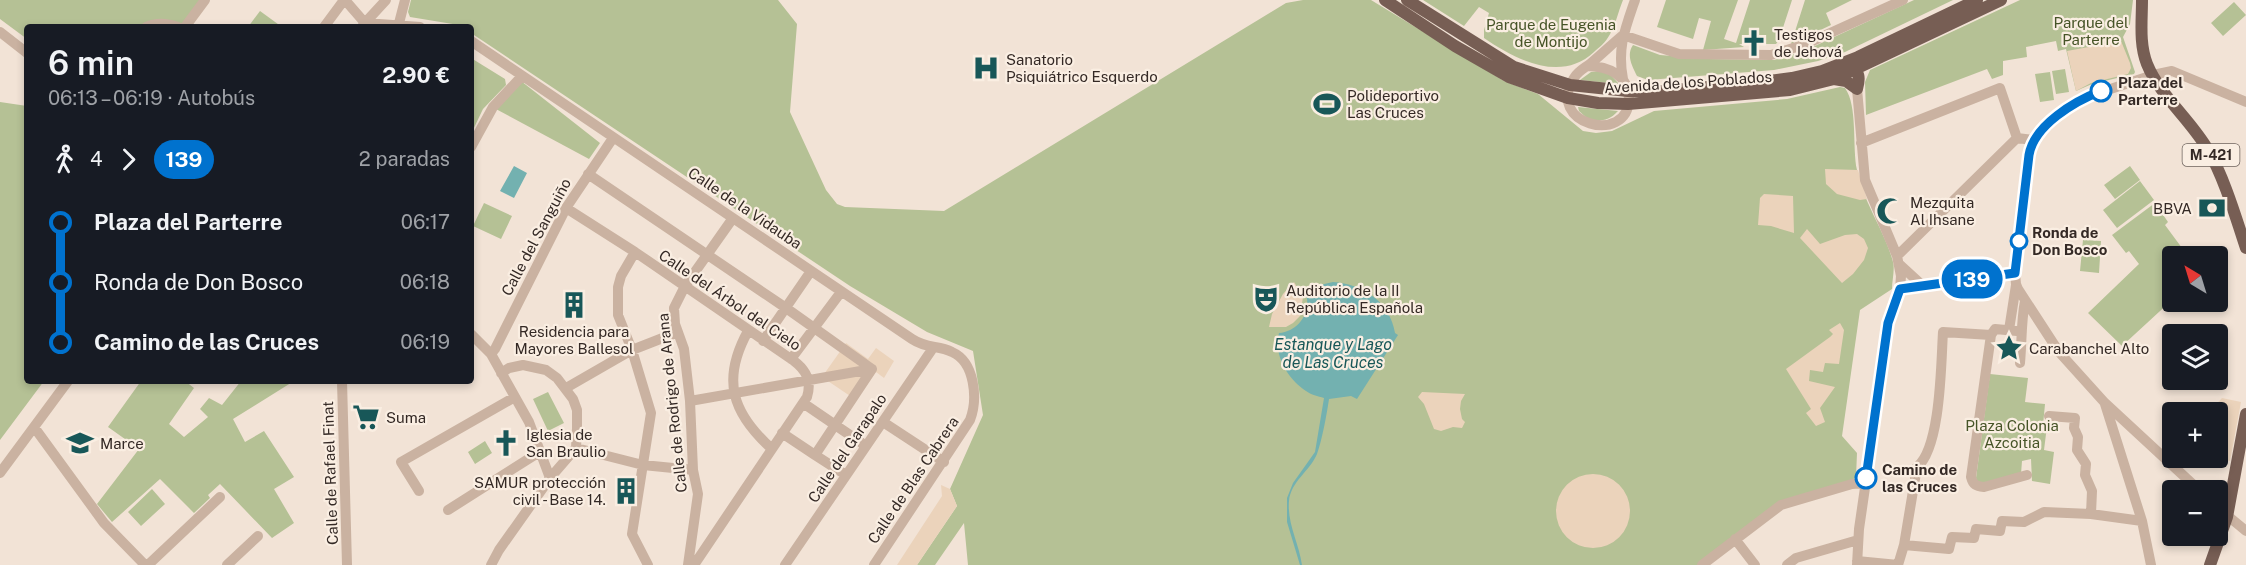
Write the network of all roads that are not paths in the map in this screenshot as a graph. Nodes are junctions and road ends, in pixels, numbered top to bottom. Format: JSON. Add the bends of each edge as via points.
{"nodes":[{"id":1,"x":205,"y":0,"type":"edge"},
{"id":2,"x":344,"y":0,"type":"edge"},
{"id":3,"x":386,"y":0,"type":"edge"},
{"id":4,"x":405,"y":0,"type":"edge"},
{"id":5,"x":1385,"y":0,"type":"edge"},
{"id":6,"x":1407,"y":0,"type":"edge"},
{"id":7,"x":1635,"y":0,"type":"edge"},
{"id":8,"x":1903,"y":0,"type":"edge"},
{"id":9,"x":1977,"y":0,"type":"edge"},
{"id":10,"x":2001,"y":0,"type":"edge"},
{"id":11,"x":2142,"y":0,"type":"edge"},
{"id":12,"x":187,"y":24,"type":"edge"},
{"id":13,"x":326,"y":24,"type":"edge"},
{"id":14,"x":362,"y":24,"type":"edge"},
{"id":15,"x":366,"y":24,"type":"edge"},
{"id":16,"x":399,"y":24,"type":"edge"},
{"id":17,"x":0,"y":32,"type":"edge"},
{"id":18,"x":1623,"y":35,"type":"junction"},
{"id":19,"x":474,"y":43,"type":"edge"},
{"id":20,"x":24,"y":50,"type":"edge"},
{"id":21,"x":1587,"y":66,"type":"junction"},
{"id":22,"x":1856,"y":69,"type":"junction"},
{"id":23,"x":1835,"y":72,"type":"junction"},
{"id":24,"x":2153,"y":75,"type":"junction"},
{"id":25,"x":522,"y":76,"type":"junction"},
{"id":26,"x":1623,"y":79,"type":"junction"},
{"id":27,"x":1570,"y":85,"type":"junction"},
{"id":28,"x":1857,"y":89,"type":"junction"},
{"id":29,"x":1628,"y":98,"type":"junction"},
{"id":30,"x":1568,"y":99,"type":"junction"},
{"id":31,"x":2246,"y":102,"type":"edge"},
{"id":32,"x":613,"y":138,"type":"junction"},
{"id":33,"x":2017,"y":138,"type":"junction"},
{"id":34,"x":2032,"y":140,"type":"junction"},
{"id":35,"x":474,"y":142,"type":"edge"},
{"id":36,"x":1862,"y":143,"type":"junction"},
{"id":37,"x":588,"y":174,"type":"junction"},
{"id":38,"x":566,"y":208,"type":"junction"},
{"id":39,"x":733,"y":218,"type":"junction"},
{"id":40,"x":2246,"y":248,"type":"edge"},
{"id":41,"x":635,"y":252,"type":"junction"},
{"id":42,"x":707,"y":254,"type":"junction"},
{"id":43,"x":1898,"y":260,"type":"junction"},
{"id":44,"x":811,"y":271,"type":"junction"},
{"id":45,"x":2016,"y":279,"type":"junction"},
{"id":46,"x":685,"y":286,"type":"junction"},
{"id":47,"x":1923,"y":286,"type":"junction"},
{"id":48,"x":1900,"y":289,"type":"junction"},
{"id":49,"x":840,"y":292,"type":"junction"},
{"id":50,"x":2025,"y":301,"type":"junction"},
{"id":51,"x":786,"y":308,"type":"junction"},
{"id":52,"x":814,"y":327,"type":"junction"},
{"id":53,"x":748,"y":331,"type":"junction"},
{"id":54,"x":2015,"y":331,"type":"junction"},
{"id":55,"x":678,"y":332,"type":"junction"},
{"id":56,"x":1991,"y":336,"type":"junction"},
{"id":57,"x":474,"y":337,"type":"edge"},
{"id":58,"x":763,"y":341,"type":"junction"},
{"id":59,"x":933,"y":348,"type":"junction"},
{"id":60,"x":632,"y":350,"type":"junction"},
{"id":61,"x":491,"y":354,"type":"junction"},
{"id":62,"x":791,"y":360,"type":"junction"},
{"id":63,"x":2020,"y":363,"type":"dead end"},
{"id":64,"x":872,"y":369,"type":"junction"},
{"id":65,"x":501,"y":373,"type":"junction"},
{"id":66,"x":809,"y":379,"type":"junction"},
{"id":67,"x":66,"y":384,"type":"edge"},
{"id":68,"x":342,"y":384,"type":"edge"},
{"id":69,"x":566,"y":388,"type":"junction"},
{"id":70,"x":735,"y":394,"type":"junction"},
{"id":71,"x":515,"y":397,"type":"junction"},
{"id":72,"x":690,"y":401,"type":"junction"},
{"id":73,"x":803,"y":403,"type":"junction"},
{"id":74,"x":2104,"y":403,"type":"junction"},
{"id":75,"x":973,"y":410,"type":"joint"},
{"id":76,"x":2246,"y":414,"type":"edge"},
{"id":77,"x":2049,"y":416,"type":"dead end"},
{"id":78,"x":883,"y":422,"type":"junction"},
{"id":79,"x":835,"y":425,"type":"junction"},
{"id":80,"x":34,"y":427,"type":"junction"},
{"id":81,"x":782,"y":433,"type":"junction"},
{"id":82,"x":866,"y":446,"type":"junction"},
{"id":83,"x":576,"y":448,"type":"junction"},
{"id":84,"x":772,"y":449,"type":"junction"},
{"id":85,"x":541,"y":451,"type":"junction"},
{"id":86,"x":815,"y":455,"type":"junction"},
{"id":87,"x":944,"y":462,"type":"junction"},
{"id":88,"x":643,"y":465,"type":"junction"},
{"id":89,"x":2242,"y":469,"type":"edge"},
{"id":90,"x":693,"y":470,"type":"junction"},
{"id":91,"x":0,"y":473,"type":"edge"},
{"id":92,"x":846,"y":475,"type":"junction"},
{"id":93,"x":2027,"y":475,"type":"dead end"},
{"id":94,"x":550,"y":478,"type":"junction"},
{"id":95,"x":2188,"y":480,"type":"edge"},
{"id":96,"x":1866,"y":483,"type":"junction"},
{"id":97,"x":419,"y":491,"type":"dead end"},
{"id":98,"x":220,"y":496,"type":"dead end"},
{"id":99,"x":448,"y":510,"type":"dead end"},
{"id":100,"x":2091,"y":514,"type":"junction"},
{"id":101,"x":2228,"y":514,"type":"edge"},
{"id":102,"x":2228,"y":518,"type":"edge"},
{"id":103,"x":2142,"y":521,"type":"junction"},
{"id":104,"x":2246,"y":531,"type":"edge"},
{"id":105,"x":258,"y":536,"type":"dead end"},
{"id":106,"x":693,"y":536,"type":"junction"},
{"id":107,"x":1735,"y":539,"type":"junction"},
{"id":108,"x":1858,"y":540,"type":"junction"},
{"id":109,"x":710,"y":543,"type":"junction"},
{"id":110,"x":1904,"y":545,"type":"junction"},
{"id":111,"x":2217,"y":546,"type":"edge"},
{"id":112,"x":1857,"y":563,"type":"edge"},
{"id":113,"x":147,"y":565,"type":"edge"},
{"id":114,"x":227,"y":565,"type":"edge"},
{"id":115,"x":346,"y":565,"type":"edge"},
{"id":116,"x":491,"y":565,"type":"edge"},
{"id":117,"x":648,"y":565,"type":"edge"},
{"id":118,"x":688,"y":565,"type":"edge"},
{"id":119,"x":694,"y":565,"type":"edge"},
{"id":120,"x":785,"y":565,"type":"edge"},
{"id":121,"x":874,"y":565,"type":"edge"},
{"id":122,"x":1702,"y":565,"type":"edge"},
{"id":123,"x":1755,"y":565,"type":"edge"},
{"id":124,"x":1787,"y":565,"type":"edge"},
{"id":125,"x":2151,"y":565,"type":"edge"},
{"id":126,"x":2210,"y":565,"type":"edge"}],
"edges":[{"from":1,"to":12,"type":"street"},
{"from":2,"to":13,"type":"street"},
{"from":2,"to":14,"type":"street"},
{"from":3,"to":15,"type":"street"},
{"from":4,"to":16,"type":"street"},
{"from":5,"to":30,"type":"main road","name":"Avenida de los Poblados","via":[[1509,77]]},
{"from":6,"to":27,"type":"main road","name":"Avenida de los Poblados","via":[[1514,67]]},
{"from":7,"to":18,"type":"street"},
{"from":8,"to":18,"type":"street","via":[[1806,44],[1771,55],[1679,54]]},
{"from":9,"to":23,"type":"main road","name":"Avenida de los Poblados"},
{"from":10,"to":22,"type":"main road"},
{"from":11,"to":24,"type":"main road","number":"M-421","via":[[2143,45]]},
{"from":17,"to":20,"type":"street"},
{"from":18,"to":21,"type":"street"},
{"from":18,"to":26,"type":"street"},
{"from":19,"to":25,"type":"street","name":"Calle de la Vidauba"},
{"from":21,"to":26,"type":"street","via":[[1608,69]]},
{"from":21,"to":27,"type":"street"},
{"from":22,"to":23,"type":"main road","via":[[1849,66]]},
{"from":22,"to":28,"type":"main road","via":[[1860,80]]},
{"from":23,"to":28,"type":"main road"},
{"from":23,"to":29,"type":"main road","name":"Avenida de los Poblados"},
{"from":24,"to":31,"type":"street","via":[[2172,71]]},
{"from":24,"to":34,"type":"street","via":[[2080,99]]},
{"from":24,"to":40,"type":"main road","number":"M-421","via":[[2215,161]]},
{"from":25,"to":32,"type":"street","name":"Calle de la Vidauba"},
{"from":25,"to":35,"type":"street","via":[[493,107]]},
{"from":26,"to":29,"type":"street"},
{"from":27,"to":29,"type":"main road","name":"Avenida de los Poblados"},
{"from":27,"to":30,"type":"street"},
{"from":28,"to":36,"type":"street"},
{"from":29,"to":30,"type":"main road","name":"Avenida de los Poblados","via":[[1598,103]]},
{"from":29,"to":30,"type":"street","via":[[1623,114],[1614,122],[1596,126],[1575,116]]},
{"from":32,"to":37,"type":"street","name":"Calle del Sanguiño"},
{"from":32,"to":39,"type":"street","name":"Calle de la Vidauba"},
{"from":33,"to":34,"type":"street"},
{"from":33,"to":36,"type":"street","via":[[2001,88]]},
{"from":33,"to":43,"type":"street"},
{"from":34,"to":45,"type":"street"},
{"from":36,"to":43,"type":"street","via":[[1865,180]]},
{"from":37,"to":38,"type":"street","name":"Calle del Sanguiño"},
{"from":37,"to":42,"type":"street"},
{"from":38,"to":41,"type":"street","name":"Calle del Árbol del Cielo"},
{"from":38,"to":61,"type":"street","name":"Calle del Sanguiño"},
{"from":39,"to":42,"type":"street","name":"Calle de Rodrigo de Arana"},
{"from":39,"to":44,"type":"street","name":"Calle de la Vidauba"},
{"from":41,"to":46,"type":"street","name":"Calle del Árbol del Cielo"},
{"from":41,"to":60,"type":"street","via":[[621,276],[618,299],[618,315]]},
{"from":42,"to":46,"type":"street","name":"Calle de Rodrigo de Arana"},
{"from":42,"to":51,"type":"street"},
{"from":43,"to":47,"type":"street"},
{"from":43,"to":48,"type":"street"},
{"from":44,"to":49,"type":"street","name":"Calle de la Vidauba"},
{"from":44,"to":51,"type":"street"},
{"from":45,"to":47,"type":"street"},
{"from":45,"to":50,"type":"street"},
{"from":45,"to":54,"type":"street"},
{"from":46,"to":53,"type":"street","name":"Calle del Árbol del Cielo"},
{"from":46,"to":55,"type":"street","name":"Calle de Rodrigo de Arana","via":[[674,308]]},
{"from":47,"to":48,"type":"street"},
{"from":48,"to":96,"type":"street","via":[[1888,323]]},
{"from":49,"to":52,"type":"street"},
{"from":49,"to":59,"type":"street","name":"Calle de la Vidauba"},
{"from":50,"to":54,"type":"street"},
{"from":50,"to":74,"type":"street","via":[[2060,352]]},
{"from":51,"to":52,"type":"street"},
{"from":51,"to":58,"type":"street"},
{"from":52,"to":62,"type":"street"},
{"from":52,"to":64,"type":"street"},
{"from":53,"to":58,"type":"street","name":"Calle del Árbol del Cielo"},
{"from":53,"to":70,"type":"street","via":[[734,363]]},
{"from":54,"to":56,"type":"street","via":[[1995,329]]},
{"from":54,"to":63,"type":"street","via":[[2022,339]]},
{"from":55,"to":60,"type":"street"},
{"from":55,"to":72,"type":"street","name":"Calle de Rodrigo de Arana"},
{"from":56,"to":93,"type":"street","via":[[1972,483],[1984,487]]},
{"from":56,"to":110,"type":"street","via":[[1943,332],[1936,425],[1923,462],[1917,467]]},
{"from":57,"to":61,"type":"street"},
{"from":58,"to":62,"type":"street","name":"Calle del Árbol del Cielo"},
{"from":59,"to":75,"type":"street","name":"Calle de la Vidauba","via":[[951,351],[965,362],[972,379]]},
{"from":59,"to":78,"type":"street","name":"Calle del Garapalo"},
{"from":60,"to":69,"type":"street"},
{"from":60,"to":88,"type":"street","via":[[651,413]]},
{"from":61,"to":65,"type":"street"},
{"from":62,"to":66,"type":"street","name":"Calle del Árbol del Cielo"},
{"from":64,"to":66,"type":"street"},
{"from":64,"to":79,"type":"street"},
{"from":65,"to":69,"type":"street","via":[[524,365],[546,370]]},
{"from":65,"to":71,"type":"street"},
{"from":66,"to":70,"type":"street"},
{"from":66,"to":73,"type":"street"},
{"from":67,"to":80,"type":"street"},
{"from":68,"to":115,"type":"street","name":"Calle de Rafael Finat"},
{"from":69,"to":83,"type":"street","via":[[577,411]]},
{"from":70,"to":72,"type":"street"},
{"from":70,"to":84,"type":"street","via":[[744,419]]},
{"from":71,"to":85,"type":"street"},
{"from":71,"to":97,"type":"street","via":[[401,462]]},
{"from":72,"to":90,"type":"street","name":"Calle de Rodrigo de Arana"},
{"from":73,"to":79,"type":"street"},
{"from":73,"to":81,"type":"street"},
{"from":74,"to":95,"type":"street"},
{"from":74,"to":103,"type":"street"},
{"from":75,"to":87,"type":"street","name":"Calle de Blas Cabrera"},
{"from":76,"to":89,"type":"main road"},
{"from":77,"to":100,"type":"street","via":[[2074,418],[2077,450],[2086,464],[2085,475],[2092,491]]},
{"from":78,"to":82,"type":"street","name":"Calle del Garapalo"},
{"from":78,"to":87,"type":"street"},
{"from":79,"to":82,"type":"street"},
{"from":79,"to":86,"type":"street"},
{"from":80,"to":91,"type":"street"},
{"from":80,"to":113,"type":"street","via":[[104,523]]},
{"from":81,"to":84,"type":"street"},
{"from":81,"to":86,"type":"street"},
{"from":82,"to":92,"type":"street","name":"Calle del Garapalo"},
{"from":83,"to":88,"type":"street"},
{"from":83,"to":94,"type":"street"},
{"from":84,"to":109,"type":"street"},
{"from":85,"to":94,"type":"street"},
{"from":85,"to":99,"type":"street"},
{"from":86,"to":92,"type":"street"},
{"from":87,"to":121,"type":"street","name":"Calle de Blas Cabrera"},
{"from":88,"to":90,"type":"street"},
{"from":88,"to":117,"type":"street","via":[[632,534]]},
{"from":89,"to":101,"type":"main road"},
{"from":90,"to":106,"type":"street","name":"Calle de Rodrigo de Arana","via":[[698,494]]},
{"from":92,"to":120,"type":"street","name":"Calle del Garapalo"},
{"from":94,"to":116,"type":"street"},
{"from":96,"to":107,"type":"street","via":[[1781,505]]},
{"from":96,"to":108,"type":"street"},
{"from":98,"to":113,"type":"street"},
{"from":100,"to":103,"type":"street"},
{"from":100,"to":110,"type":"street","via":[[2044,512],[2024,522],[2002,521],[2000,531],[1976,529],[1974,538],[1952,537],[1949,549]]},
{"from":102,"to":104,"type":"street"},
{"from":103,"to":125,"type":"street"},
{"from":105,"to":114,"type":"street"},
{"from":106,"to":109,"type":"street","via":[[699,545]]},
{"from":106,"to":118,"type":"street","name":"Calle de Rodrigo de Arana"},
{"from":107,"to":122,"type":"street"},
{"from":107,"to":123,"type":"street"},
{"from":108,"to":112,"type":"street"},
{"from":108,"to":124,"type":"street","via":[[1796,558]]},
{"from":109,"to":119,"type":"street"},
{"from":110,"to":112,"type":"street","via":[[1898,565]]},
{"from":111,"to":126,"type":"main road"}]}
